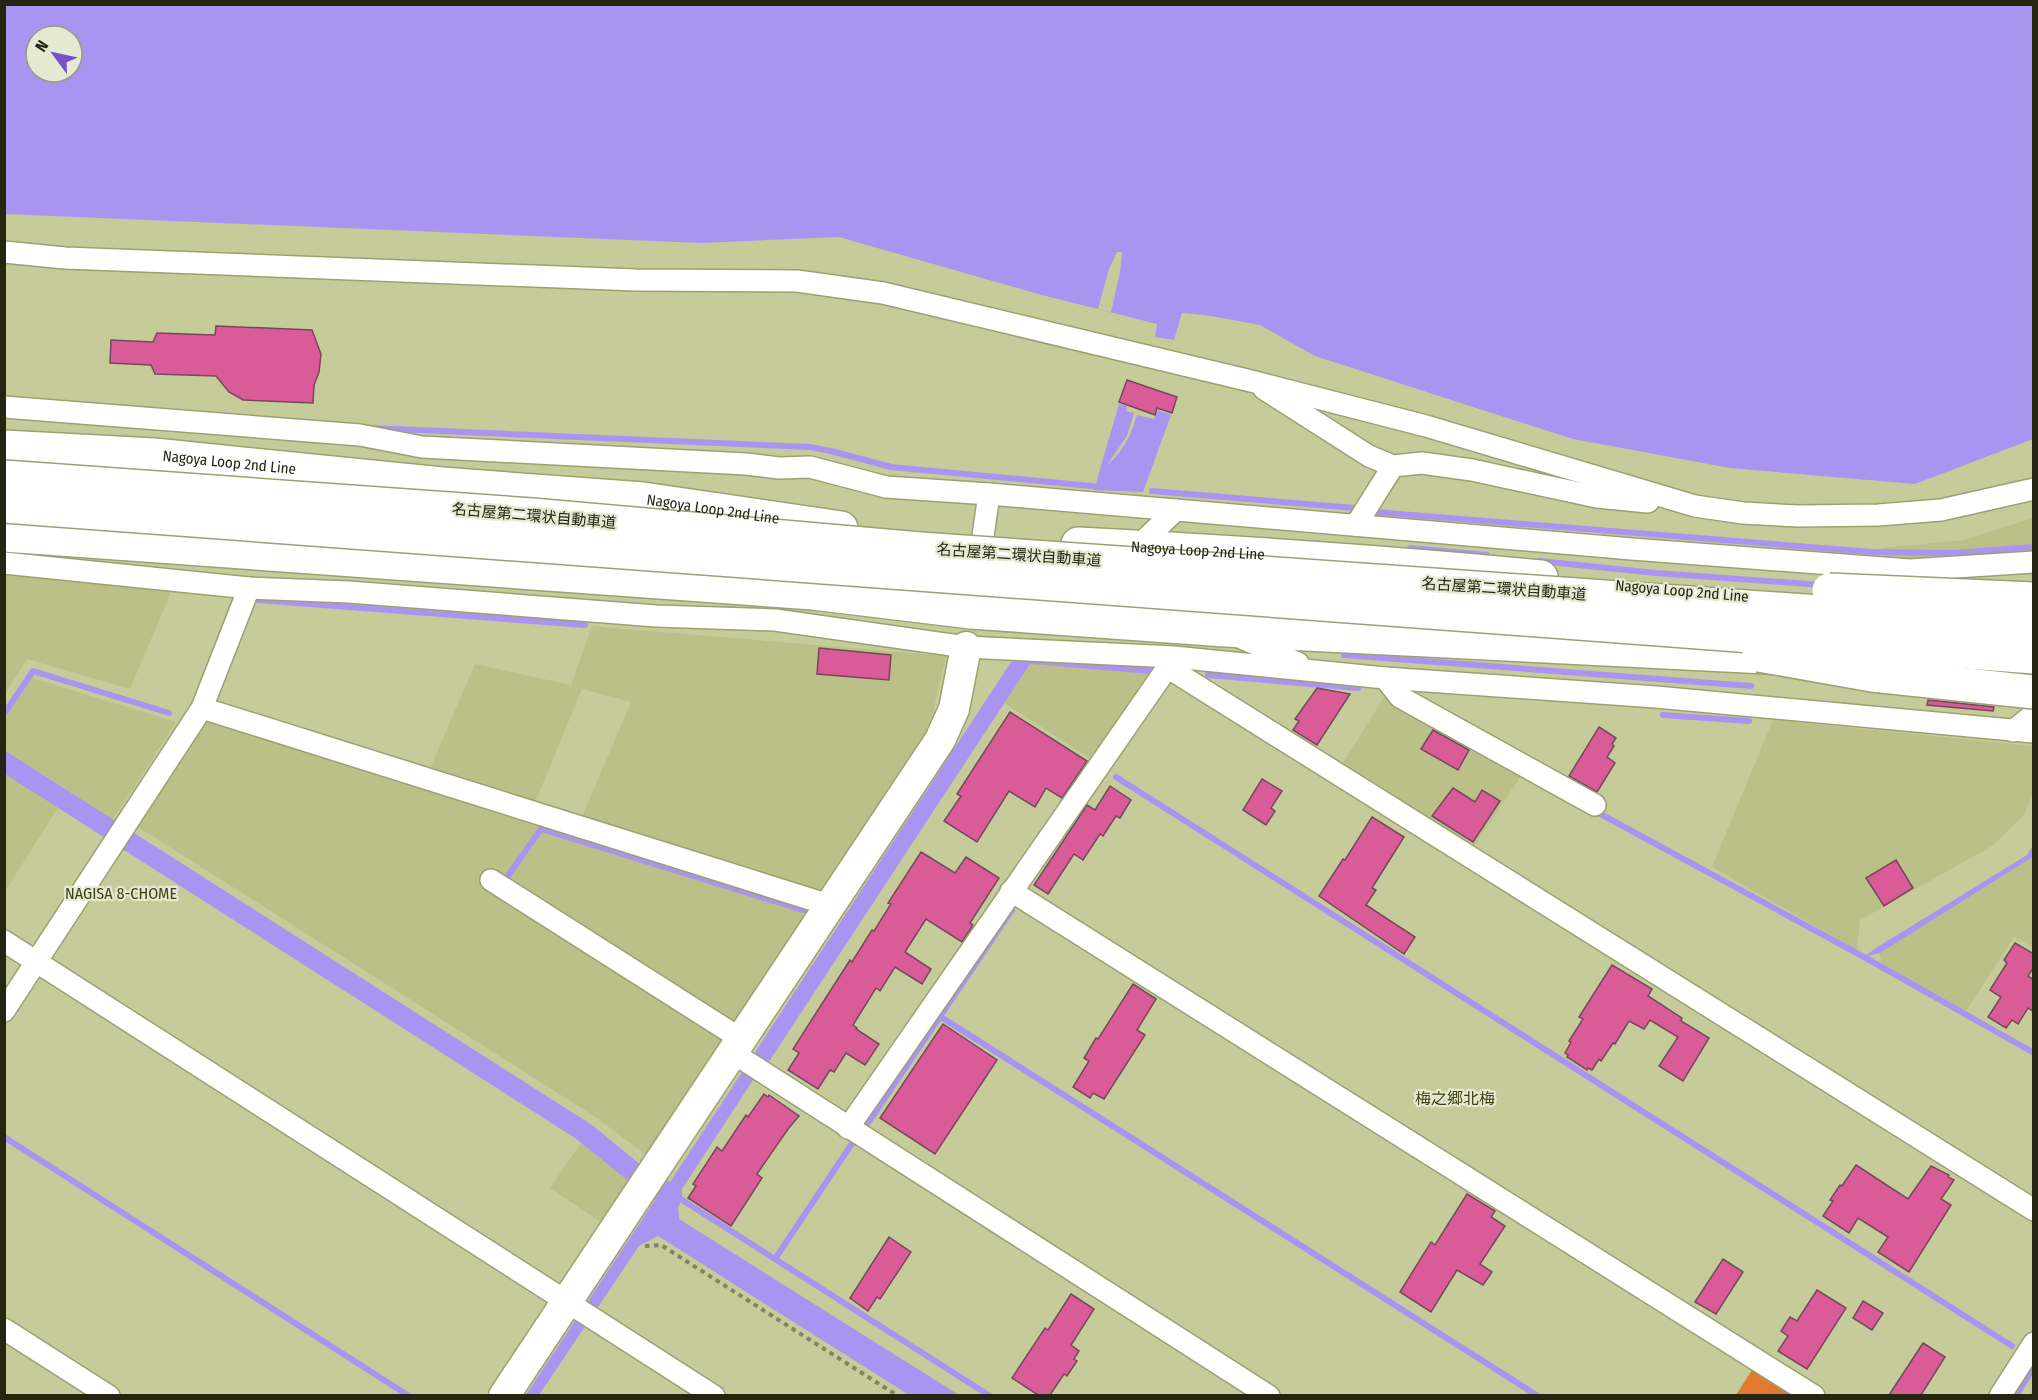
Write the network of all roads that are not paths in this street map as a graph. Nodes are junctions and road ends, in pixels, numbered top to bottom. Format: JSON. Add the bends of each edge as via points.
{"nodes":[{"id":1,"x":4,"y":252,"type":"edge"},
{"id":2,"x":1251,"y":381,"type":"junction"},
{"id":3,"x":4,"y":407,"type":"edge"},
{"id":4,"x":4,"y":447,"type":"edge"},
{"id":5,"x":1393,"y":466,"type":"junction"},
{"id":6,"x":4,"y":477,"type":"edge"},
{"id":7,"x":2034,"y":489,"type":"edge"},
{"id":8,"x":989,"y":494,"type":"junction"},
{"id":9,"x":4,"y":506,"type":"edge"},
{"id":10,"x":1695,"y":506,"type":"junction"},
{"id":11,"x":1176,"y":510,"type":"junction"},
{"id":12,"x":1356,"y":525,"type":"junction"},
{"id":13,"x":4,"y":535,"type":"edge"},
{"id":14,"x":983,"y":540,"type":"junction"},
{"id":15,"x":1137,"y":547,"type":"junction"},
{"id":16,"x":2034,"y":562,"type":"edge"},
{"id":17,"x":4,"y":563,"type":"edge"},
{"id":18,"x":249,"y":588,"type":"junction"},
{"id":19,"x":813,"y":594,"type":"junction"},
{"id":20,"x":1575,"y":594,"type":"junction"},
{"id":21,"x":2034,"y":599,"type":"edge"},
{"id":22,"x":971,"y":612,"type":"junction"},
{"id":23,"x":775,"y":620,"type":"junction"},
{"id":24,"x":2034,"y":620,"type":"edge"},
{"id":25,"x":1590,"y":623,"type":"junction"},
{"id":26,"x":2034,"y":627,"type":"edge"},
{"id":27,"x":1225,"y":630,"type":"junction"},
{"id":28,"x":966,"y":647,"type":"junction"},
{"id":29,"x":2034,"y":657,"type":"edge"},
{"id":30,"x":1171,"y":662,"type":"junction"},
{"id":31,"x":1332,"y":673,"type":"junction"},
{"id":32,"x":2034,"y":674,"type":"edge"},
{"id":33,"x":1385,"y":678,"type":"junction"},
{"id":34,"x":2034,"y":692,"type":"edge"},
{"id":35,"x":202,"y":708,"type":"junction"},
{"id":36,"x":2034,"y":714,"type":"edge"},
{"id":37,"x":2023,"y":732,"type":"edge"},
{"id":38,"x":1594,"y":805,"type":"dead end"},
{"id":39,"x":491,"y":880,"type":"dead end"},
{"id":40,"x":1011,"y":891,"type":"junction"},
{"id":41,"x":829,"y":905,"type":"junction"},
{"id":42,"x":4,"y":940,"type":"edge"},
{"id":43,"x":36,"y":961,"type":"junction"},
{"id":44,"x":4,"y":1011,"type":"edge"},
{"id":45,"x":739,"y":1050,"type":"junction"},
{"id":46,"x":848,"y":1128,"type":"junction"},
{"id":47,"x":2034,"y":1210,"type":"edge"},
{"id":48,"x":571,"y":1304,"type":"junction"},
{"id":49,"x":4,"y":1329,"type":"edge"},
{"id":50,"x":2034,"y":1343,"type":"edge"},
{"id":51,"x":109,"y":1395,"type":"edge"},
{"id":52,"x":504,"y":1395,"type":"edge"},
{"id":53,"x":714,"y":1395,"type":"edge"},
{"id":54,"x":1269,"y":1395,"type":"edge"},
{"id":55,"x":1814,"y":1395,"type":"edge"},
{"id":56,"x":2000,"y":1395,"type":"edge"}],
"edges":[{"from":1,"to":2,"type":"street","via":[[64,258],[636,280],[797,281],[883,293]]},
{"from":2,"to":5,"type":"street","via":[[1369,456]]},
{"from":2,"to":10,"type":"street","via":[[1426,426]]},
{"from":3,"to":8,"type":"street","via":[[360,435],[422,447],[810,467],[886,487]]},
{"from":4,"to":14,"type":"highway","name":"Nagoya Loop 2nd Line","via":[[154,455],[442,484],[643,499],[888,535]]},
{"from":5,"to":10,"type":"street","via":[[1422,463],[1597,498]]},
{"from":5,"to":12,"type":"street"},
{"from":6,"to":20,"type":"highway","name":"名古屋第二環状自動車道","bridge":true,"via":[[532,515],[920,549]]},
{"from":7,"to":10,"type":"street","via":[[1941,510],[1878,515],[1798,516]]},
{"from":8,"to":11,"type":"street"},
{"from":8,"to":14,"type":"street"},
{"from":9,"to":25,"type":"highway","name":"名古屋第二環状自動車道","bridge":true},
{"from":11,"to":12,"type":"street"},
{"from":11,"to":15,"type":"street"},
{"from":12,"to":16,"type":"street","via":[[1910,570]]},
{"from":13,"to":19,"type":"highway"},
{"from":14,"to":15,"type":"highway","name":"Nagoya Loop 2nd Line"},
{"from":14,"to":22,"type":"street"},
{"from":15,"to":24,"type":"highway","name":"Nagoya Loop 2nd Line","via":[[1450,568],[1726,596]]},
{"from":17,"to":18,"type":"street"},
{"from":18,"to":23,"type":"street","via":[[656,616]]},
{"from":18,"to":35,"type":"street"},
{"from":19,"to":22,"type":"highway"},
{"from":19,"to":23,"type":"street"},
{"from":20,"to":21,"type":"highway","bridge":true,"via":[[1792,588]]},
{"from":20,"to":26,"type":"highway","name":"名古屋第二環状自動車道","bridge":true},
{"from":22,"to":27,"type":"highway"},
{"from":22,"to":28,"type":"street"},
{"from":23,"to":28,"type":"street"},
{"from":25,"to":29,"type":"highway","name":"名古屋第二環状自動車道","bridge":true},
{"from":25,"to":34,"type":"highway","bridge":true,"via":[[1872,675]]},
{"from":27,"to":31,"type":"street","via":[[1292,662]]},
{"from":27,"to":32,"type":"highway"},
{"from":28,"to":30,"type":"street"},
{"from":28,"to":41,"type":"street","via":[[954,709],[940,740]]},
{"from":30,"to":31,"type":"street"},
{"from":30,"to":40,"type":"street"},
{"from":30,"to":47,"type":"street"},
{"from":31,"to":33,"type":"street"},
{"from":33,"to":37,"type":"street"},
{"from":33,"to":38,"type":"street","via":[[1400,697]]},
{"from":35,"to":41,"type":"street"},
{"from":35,"to":43,"type":"street"},
{"from":36,"to":37,"type":"street"},
{"from":39,"to":45,"type":"street"},
{"from":40,"to":46,"type":"street"},
{"from":40,"to":55,"type":"street"},
{"from":41,"to":45,"type":"street"},
{"from":42,"to":43,"type":"street"},
{"from":43,"to":44,"type":"street"},
{"from":43,"to":48,"type":"street"},
{"from":45,"to":46,"type":"street","via":[[765,1074]]},
{"from":45,"to":48,"type":"street","via":[[655,1168]]},
{"from":46,"to":54,"type":"street"},
{"from":48,"to":52,"type":"street"},
{"from":48,"to":53,"type":"street"},
{"from":49,"to":51,"type":"street"},
{"from":50,"to":56,"type":"street"}]}
